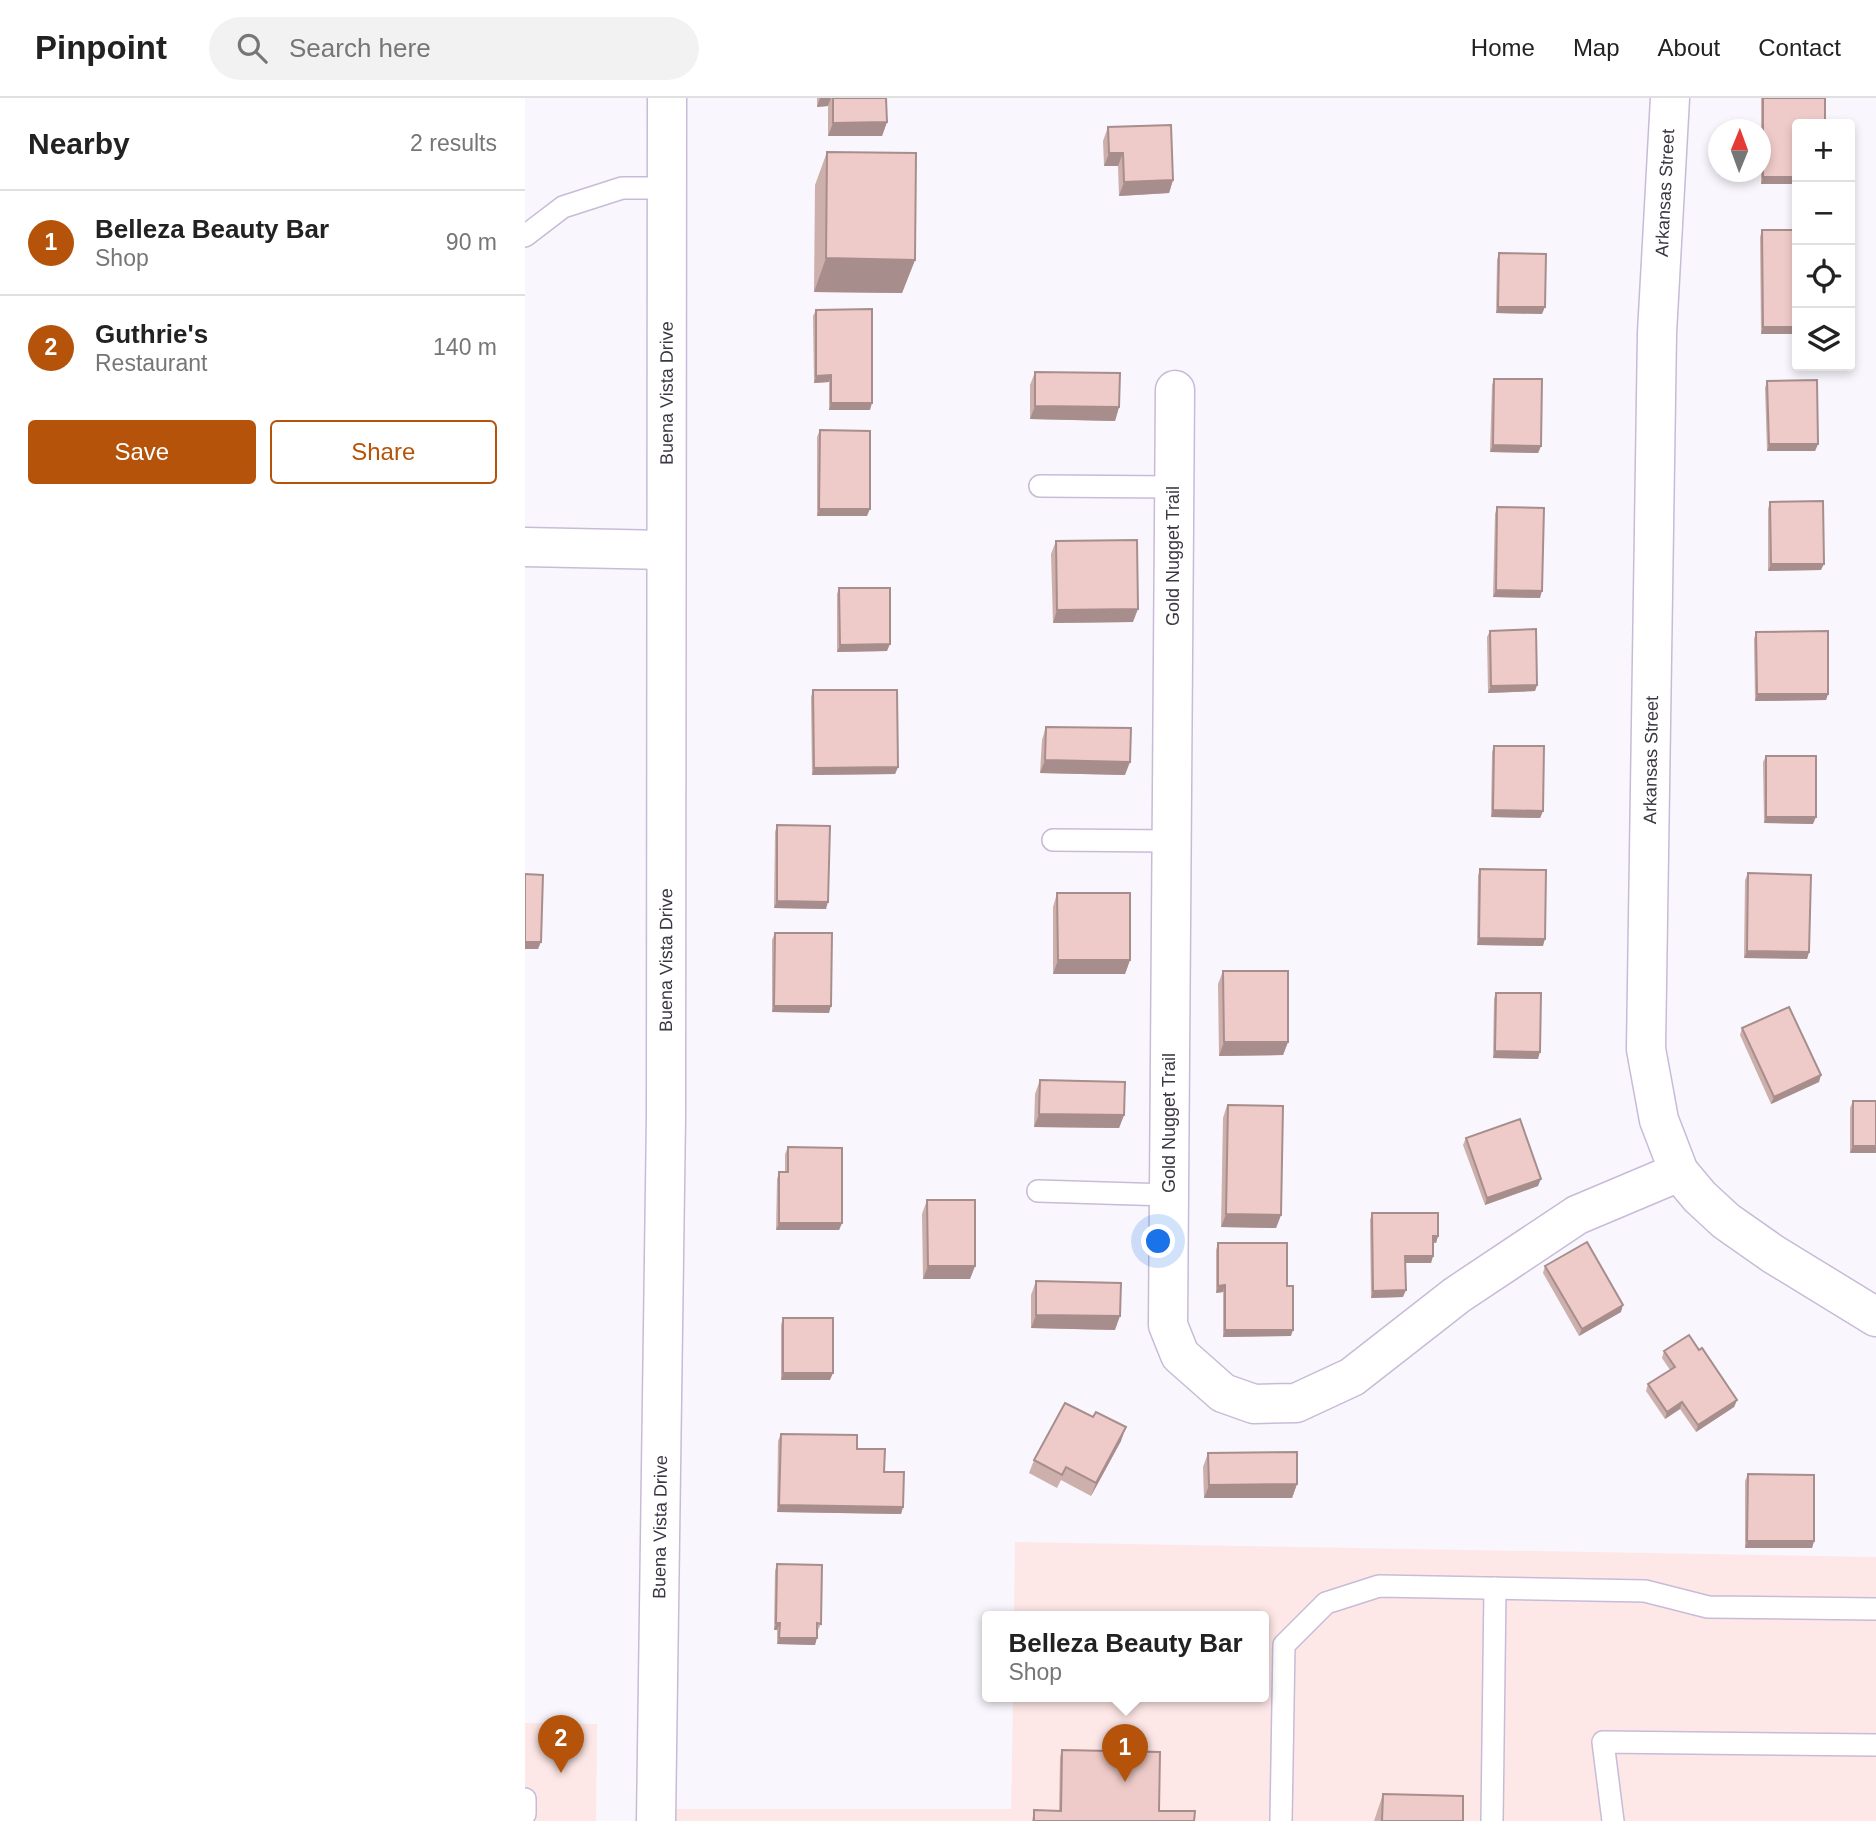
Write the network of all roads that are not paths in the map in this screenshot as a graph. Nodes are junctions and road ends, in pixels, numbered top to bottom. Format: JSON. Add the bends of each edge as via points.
{"nodes":[{"id":1,"x":667,"y":98,"type":"edge"},
{"id":2,"x":1670,"y":98,"type":"edge"},
{"id":3,"x":667,"y":188,"type":"junction"},
{"id":4,"x":525,"y":236,"type":"edge"},
{"id":5,"x":1175,"y":390,"type":"dead end"},
{"id":6,"x":1040,"y":486,"type":"dead end"},
{"id":7,"x":1174,"y":487,"type":"junction"},
{"id":8,"x":525,"y":547,"type":"edge"},
{"id":9,"x":666,"y":550,"type":"junction"},
{"id":10,"x":1053,"y":840,"type":"dead end"},
{"id":11,"x":1171,"y":841,"type":"junction"},
{"id":12,"x":1679,"y":1172,"type":"junction"},
{"id":13,"x":1038,"y":1191,"type":"dead end"},
{"id":14,"x":1168,"y":1195,"type":"junction"},
{"id":15,"x":1876,"y":1317,"type":"edge"},
{"id":16,"x":1495,"y":1588,"type":"junction"},
{"id":17,"x":1876,"y":1609,"type":"edge"},
{"id":18,"x":1876,"y":1745,"type":"edge"},
{"id":19,"x":525,"y":1799,"type":"edge"},
{"id":20,"x":525,"y":1814,"type":"edge"},
{"id":21,"x":656,"y":1821,"type":"edge"},
{"id":22,"x":1281,"y":1821,"type":"edge"},
{"id":23,"x":1492,"y":1821,"type":"edge"},
{"id":24,"x":1613,"y":1821,"type":"edge"}],
"edges":[{"from":1,"to":3,"type":"street","name":"Buena Vista Drive"},
{"from":2,"to":12,"type":"street","name":"Arkansas Street","via":[[1657,346],[1646,1049],[1659,1120]]},
{"from":3,"to":4,"type":"lane","via":[[622,188],[563,207]]},
{"from":3,"to":9,"type":"street","name":"Buena Vista Drive"},
{"from":5,"to":7,"type":"street","name":"Gold Nugget Trail"},
{"from":6,"to":7,"type":"lane"},
{"from":7,"to":11,"type":"street","name":"Gold Nugget Trail"},
{"from":8,"to":9,"type":"street"},
{"from":9,"to":21,"type":"street","name":"Buena Vista Drive","via":[[666,1117]]},
{"from":10,"to":11,"type":"lane"},
{"from":11,"to":14,"type":"street","name":"Gold Nugget Trail"},
{"from":12,"to":14,"type":"street","name":"Gold Nugget Trail","via":[[1577,1215],[1457,1295],[1352,1377],[1296,1403],[1254,1404],[1223,1393],[1180,1355],[1168,1325]]},
{"from":12,"to":15,"type":"street","name":"Arkansas Street","via":[[1726,1221]]},
{"from":13,"to":14,"type":"lane"},
{"from":16,"to":17,"type":"lane","via":[[1645,1591],[1708,1607]]},
{"from":16,"to":22,"type":"lane","via":[[1379,1586],[1326,1603],[1284,1645]]},
{"from":16,"to":23,"type":"lane"},
{"from":18,"to":24,"type":"lane","via":[[1603,1742]]},
{"from":19,"to":20,"type":"lane"}]}
